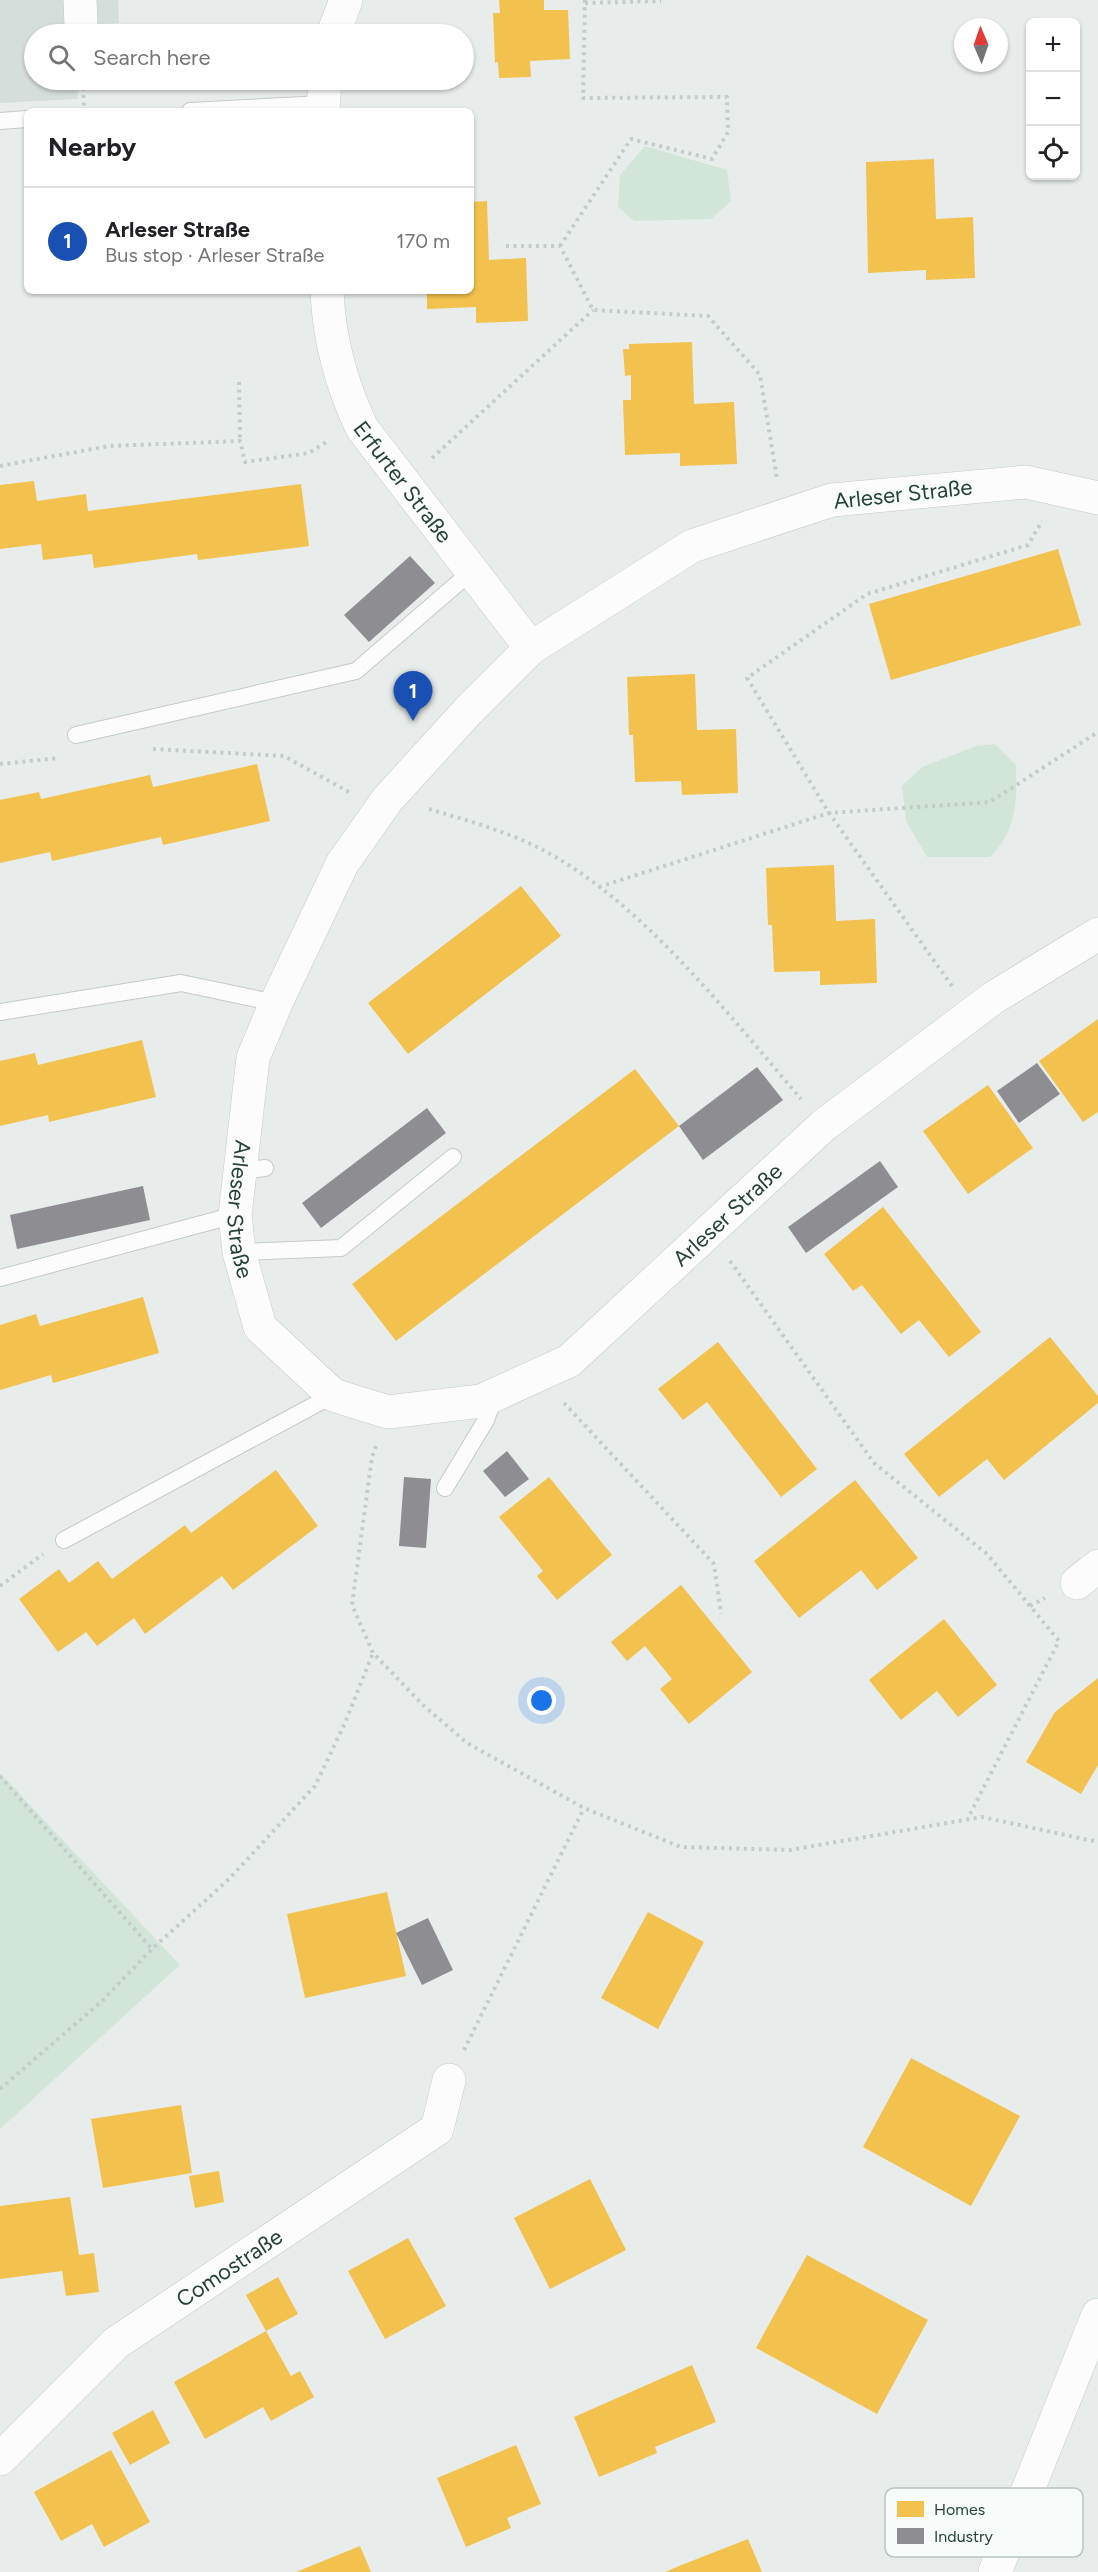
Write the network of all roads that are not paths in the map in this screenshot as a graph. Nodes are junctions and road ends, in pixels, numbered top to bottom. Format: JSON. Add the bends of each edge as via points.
{"nodes":[{"id":1,"x":346,"y":0,"type":"edge"},
{"id":2,"x":337,"y":24,"type":"edge"},
{"id":3,"x":323,"y":98,"type":"edge"},
{"id":4,"x":221,"y":108,"type":"edge"},
{"id":5,"x":24,"y":119,"type":"edge"},
{"id":6,"x":0,"y":121,"type":"edge"},
{"id":7,"x":327,"y":294,"type":"edge"},
{"id":8,"x":1098,"y":498,"type":"edge"},
{"id":9,"x":472,"y":571,"type":"junction"},
{"id":10,"x":531,"y":648,"type":"junction"},
{"id":11,"x":76,"y":735,"type":"dead end"},
{"id":12,"x":1098,"y":934,"type":"edge"},
{"id":13,"x":276,"y":1003,"type":"junction"},
{"id":14,"x":0,"y":1012,"type":"edge"},
{"id":15,"x":453,"y":1157,"type":"dead end"},
{"id":16,"x":235,"y":1215,"type":"junction"},
{"id":17,"x":239,"y":1252,"type":"junction"},
{"id":18,"x":0,"y":1278,"type":"edge"},
{"id":19,"x":333,"y":1395,"type":"junction"},
{"id":20,"x":495,"y":1395,"type":"junction"},
{"id":21,"x":445,"y":1488,"type":"dead end"},
{"id":22,"x":64,"y":1540,"type":"road end"},
{"id":23,"x":450,"y":2080,"type":"road end"},
{"id":24,"x":1098,"y":2315,"type":"edge"},
{"id":25,"x":0,"y":2459,"type":"edge"},
{"id":26,"x":1029,"y":2488,"type":"edge"},
{"id":27,"x":1001,"y":2557,"type":"edge"},
{"id":28,"x":995,"y":2572,"type":"edge"}],
"edges":[{"from":1,"to":2,"type":"street"},
{"from":3,"to":4,"type":"lane"},
{"from":5,"to":6,"type":"lane"},
{"from":7,"to":9,"type":"street","name":"Erfurter Straße","via":[[334,354],[358,420]]},
{"from":8,"to":10,"type":"street","name":"Arleser Straße","via":[[1026,482],[832,500],[692,546]]},
{"from":9,"to":10,"type":"street","name":"Erfurter Straße"},
{"from":9,"to":11,"type":"lane","via":[[356,671]]},
{"from":10,"to":13,"type":"street","name":"Arleser Straße","via":[[387,800],[342,864]]},
{"from":12,"to":20,"type":"street","name":"Arleser Straße","via":[[973,1013],[824,1125],[569,1361]]},
{"from":13,"to":14,"type":"lane","via":[[181,983]]},
{"from":13,"to":16,"type":"street","name":"Arleser Straße","via":[[254,1058],[252,1169]]},
{"from":15,"to":17,"type":"lane","via":[[341,1248]]},
{"from":16,"to":17,"type":"street","name":"Arleser Straße"},
{"from":16,"to":18,"type":"lane"},
{"from":17,"to":19,"type":"street","name":"Arleser Straße","via":[[260,1327]]},
{"from":19,"to":20,"type":"street","name":"Arleser Straße","via":[[388,1412],[481,1401]]},
{"from":19,"to":22,"type":"lane"},
{"from":20,"to":21,"type":"lane","via":[[486,1420]]},
{"from":23,"to":25,"type":"street","name":"Comostraße","via":[[437,2129],[116,2343]]},
{"from":24,"to":26,"type":"street"},
{"from":27,"to":28,"type":"street"}]}
